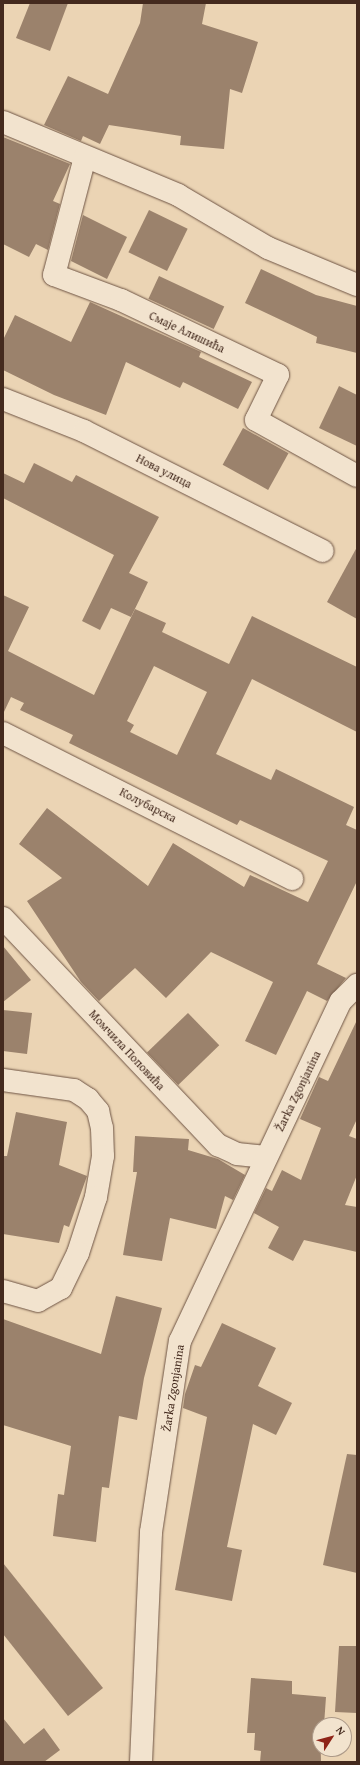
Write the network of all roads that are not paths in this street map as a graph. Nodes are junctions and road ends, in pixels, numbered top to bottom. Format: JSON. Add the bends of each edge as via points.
{"nodes":[{"id":1,"x":3,"y":122,"type":"edge"},
{"id":2,"x":85,"y":157,"type":"junction"},
{"id":3,"x":357,"y":285,"type":"edge"},
{"id":4,"x":3,"y":399,"type":"edge"},
{"id":5,"x":357,"y":476,"type":"edge"},
{"id":6,"x":323,"y":551,"type":"dead end"},
{"id":7,"x":3,"y":733,"type":"edge"},
{"id":8,"x":292,"y":879,"type":"dead end"},
{"id":9,"x":3,"y":918,"type":"edge"},
{"id":10,"x":357,"y":985,"type":"edge"},
{"id":11,"x":3,"y":1080,"type":"edge"},
{"id":12,"x":266,"y":1157,"type":"junction"},
{"id":13,"x":3,"y":1291,"type":"edge"},
{"id":14,"x":142,"y":1762,"type":"edge"}],
"edges":[{"from":1,"to":2,"type":"street"},
{"from":2,"to":3,"type":"street","via":[[178,194],[268,248]]},
{"from":2,"to":5,"type":"street","name":"Смаје Алишића","via":[[54,275],[121,300],[278,375],[256,420]]},
{"from":4,"to":6,"type":"street","name":"Нова улица","via":[[84,431]]},
{"from":7,"to":8,"type":"street","name":"Колубарска"},
{"from":9,"to":12,"type":"street","name":"Момчила Поповића","via":[[218,1146],[237,1154]]},
{"from":10,"to":12,"type":"street","name":"Žarka Zgonjanina","via":[[341,1002]]},
{"from":11,"to":13,"type":"street","via":[[74,1090],[94,1106],[102,1128],[103,1156],[96,1197],[78,1253],[61,1288],[38,1301]]},
{"from":12,"to":14,"type":"street","name":"Žarka Zgonjanina","via":[[180,1341],[151,1532]]}]}
